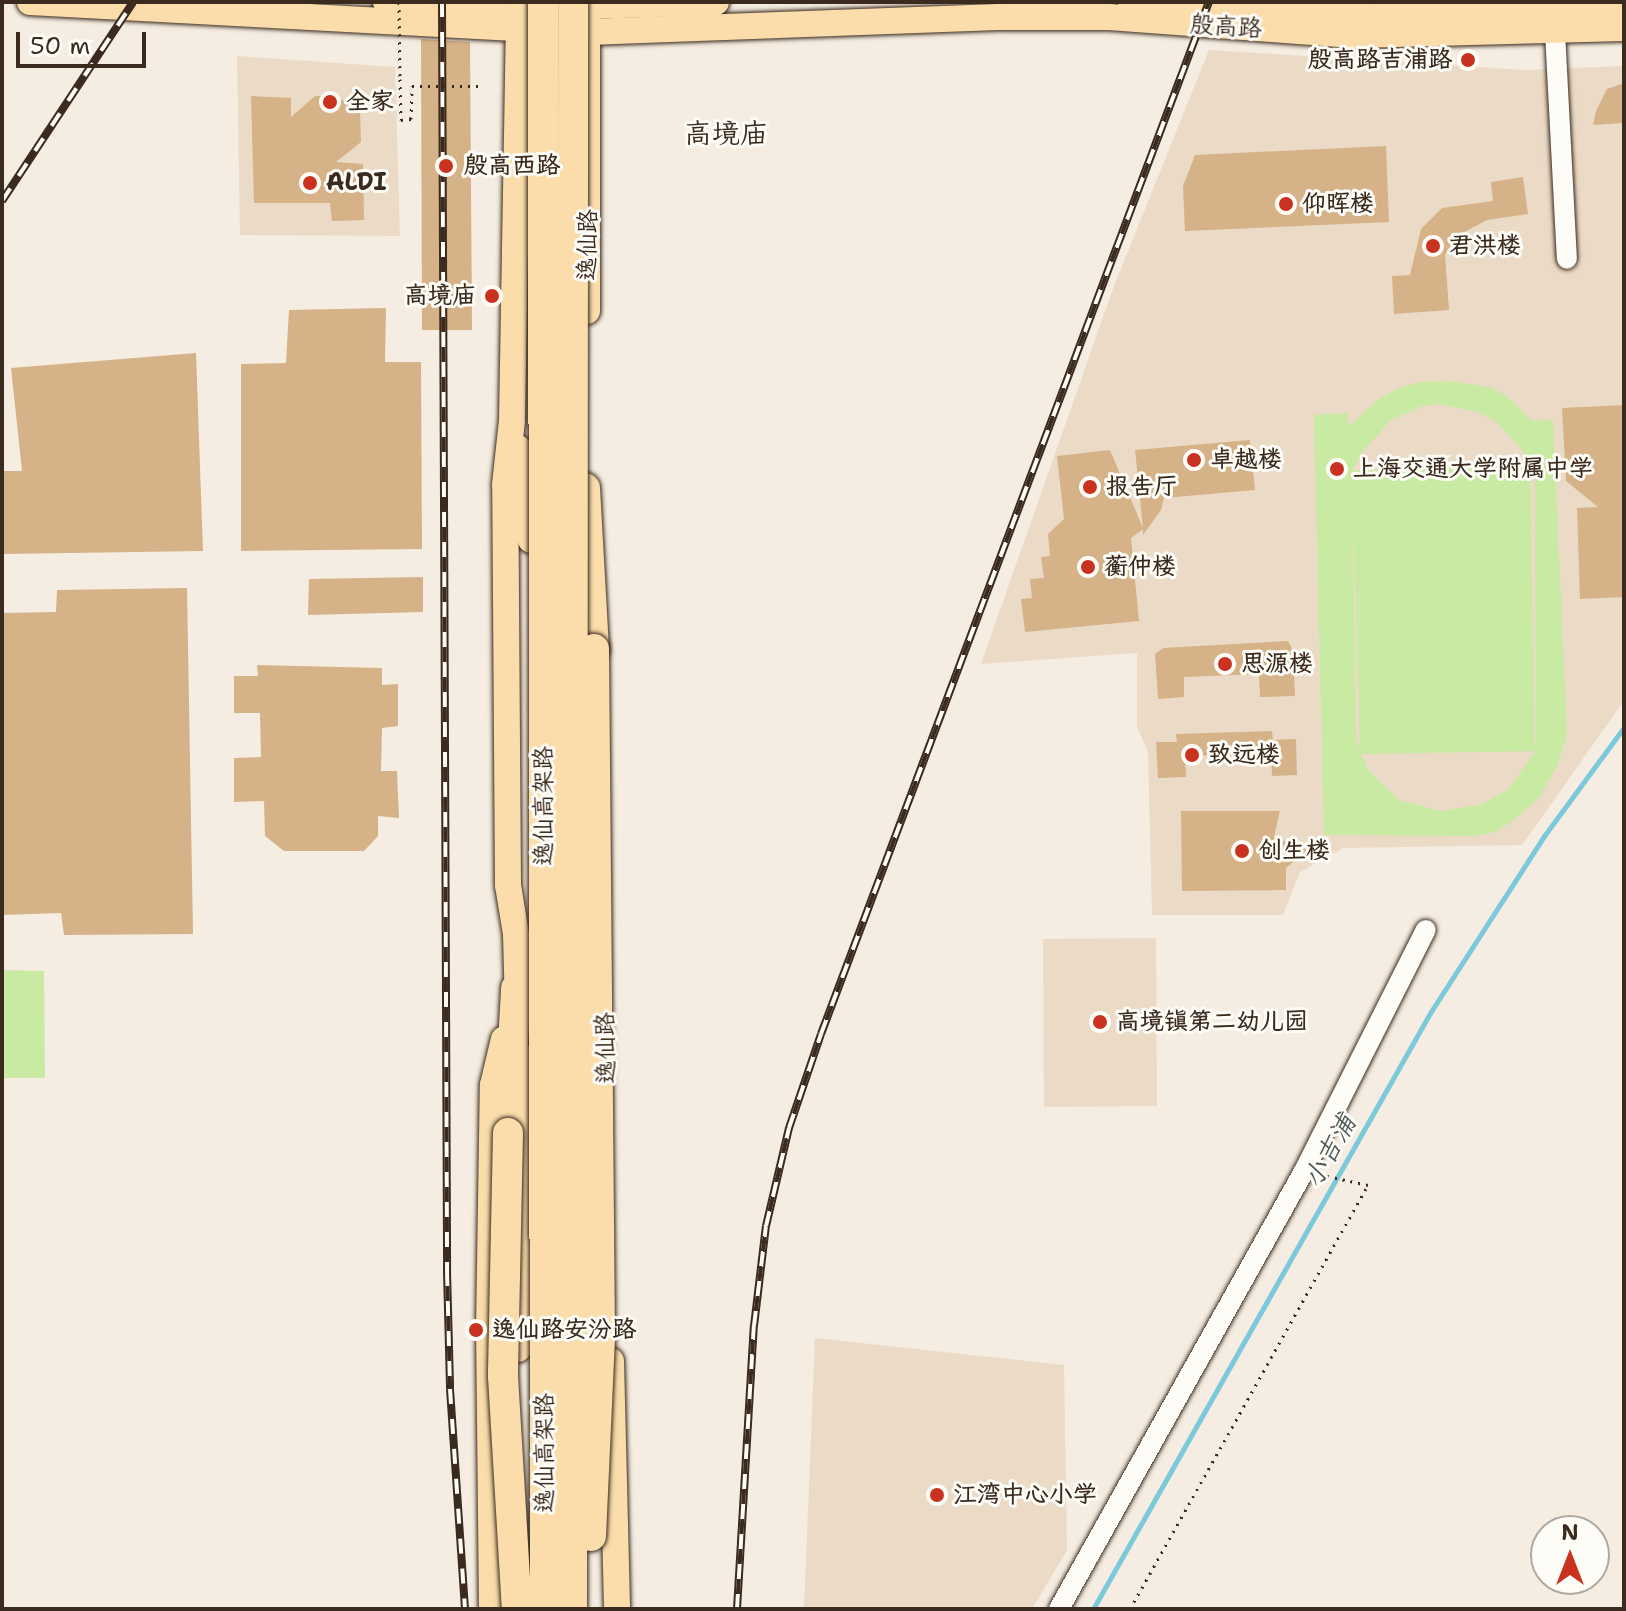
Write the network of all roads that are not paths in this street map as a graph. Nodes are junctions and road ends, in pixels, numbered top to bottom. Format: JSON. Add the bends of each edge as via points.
{"nodes":[{"id":1,"x":30,"y":2,"type":"edge"},
{"id":2,"x":386,"y":2,"type":"edge"},
{"id":3,"x":716,"y":2,"type":"edge"},
{"id":4,"x":1131,"y":2,"type":"edge"},
{"id":5,"x":1624,"y":7,"type":"edge"},
{"id":6,"x":585,"y":9,"type":"edge"},
{"id":7,"x":525,"y":10,"type":"edge"},
{"id":8,"x":1624,"y":28,"type":"edge"},
{"id":9,"x":1555,"y":32,"type":"junction"},
{"id":10,"x":1567,"y":259,"type":"dead end"},
{"id":11,"x":585,"y":488,"type":"junction"},
{"id":12,"x":1426,"y":930,"type":"dead end"},
{"id":13,"x":516,"y":988,"type":"junction"},
{"id":14,"x":575,"y":1245,"type":"junction"},
{"id":15,"x":609,"y":1304,"type":"junction"},
{"id":16,"x":492,"y":1609,"type":"edge"},
{"id":17,"x":514,"y":1609,"type":"edge"},
{"id":18,"x":545,"y":1609,"type":"edge"},
{"id":19,"x":576,"y":1609,"type":"edge"},
{"id":20,"x":617,"y":1609,"type":"edge"},
{"id":21,"x":1059,"y":1609,"type":"edge"}],
"edges":[{"from":1,"to":7,"type":"main road"},
{"from":2,"to":7,"type":"main road"},
{"from":3,"to":6,"type":"main road"},
{"from":4,"to":5,"type":"main road","name":"殷高路","via":[[1383,16]]},
{"from":6,"to":7,"type":"main road"},
{"from":6,"to":9,"type":"main road","name":"殷高路","via":[[1109,17],[1356,35]]},
{"from":6,"to":11,"type":"main road","name":"逸仙路"},
{"from":6,"to":19,"type":"highway","name":"逸仙高架路","bridge":true},
{"from":7,"to":13,"type":"main road","via":[[512,421],[530,512],[536,853],[516,934]]},
{"from":7,"to":18,"type":"highway","name":"逸仙高架路","bridge":true},
{"from":8,"to":9,"type":"main road","name":"殷高路"},
{"from":9,"to":10,"type":"street"},
{"from":11,"to":14,"type":"main road","name":"逸仙路","via":[[573,613]]},
{"from":11,"to":15,"type":"main road","name":"逸仙路","via":[[604,624]]},
{"from":11,"to":19,"type":"highway","bridge":true,"via":[[594,649],[600,1337],[589,1581]]},
{"from":12,"to":21,"type":"street","via":[[1304,1171]]},
{"from":13,"to":16,"type":"main road","via":[[493,1085]]},
{"from":13,"to":17,"type":"highway","bridge":true,"via":[[503,1376]]},
{"from":13,"to":17,"type":"main road","via":[[526,1084]]},
{"from":14,"to":15,"type":"main road"},
{"from":14,"to":19,"type":"main road","name":"逸仙路"},
{"from":15,"to":20,"type":"main road","name":"逸仙路"}]}
